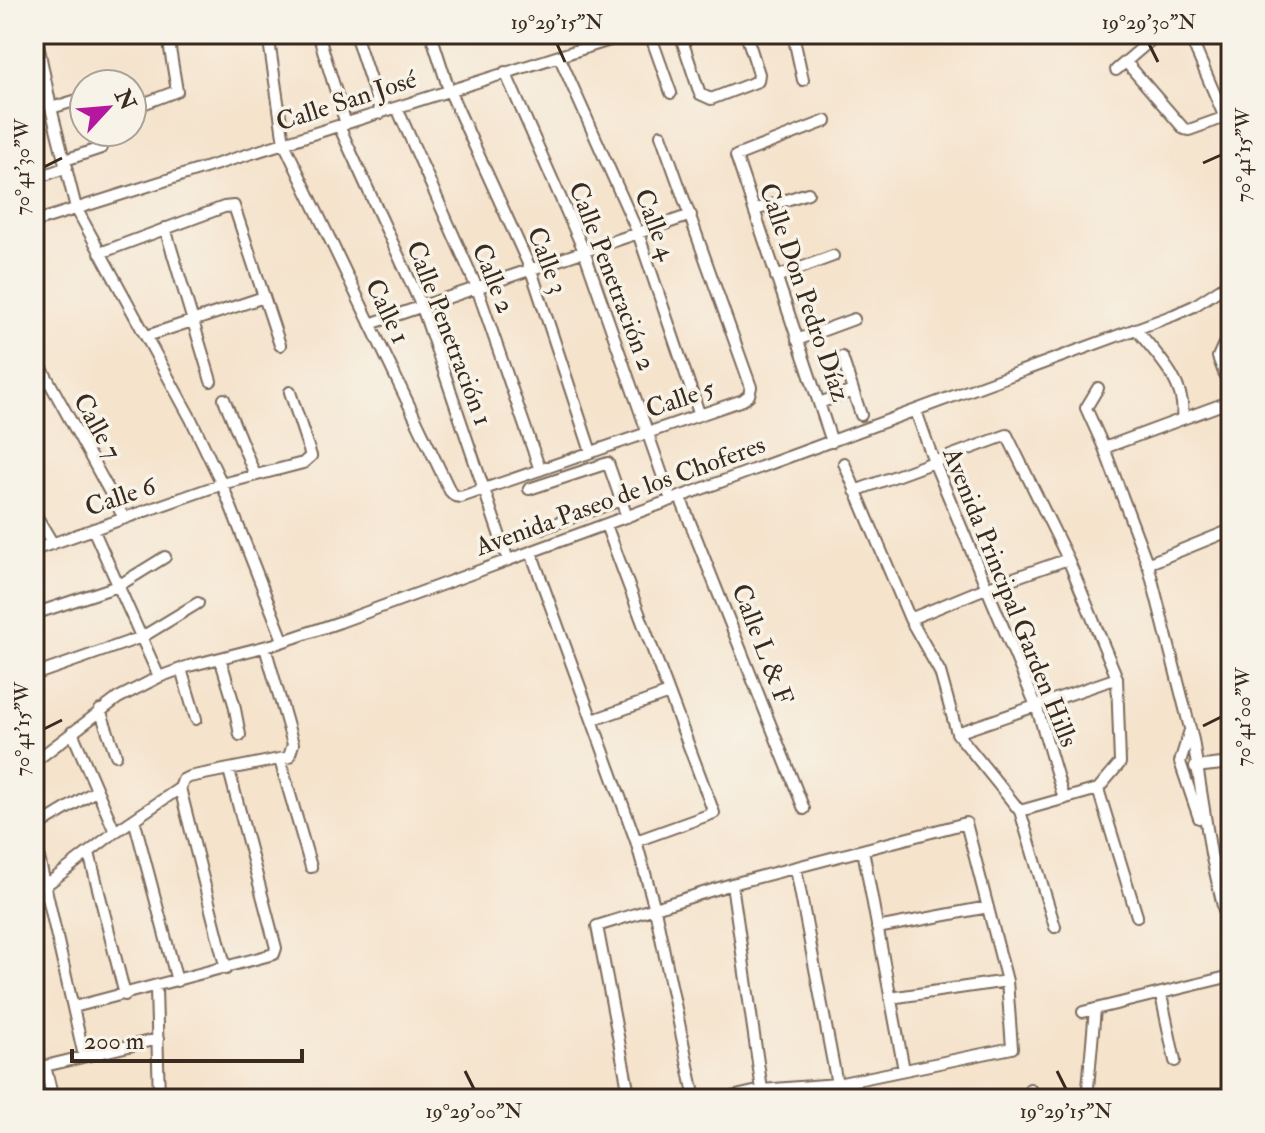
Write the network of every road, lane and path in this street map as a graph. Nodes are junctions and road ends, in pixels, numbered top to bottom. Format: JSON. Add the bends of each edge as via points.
{"nodes":[{"id":1,"x":36,"y":34,"type":"edge"},
{"id":2,"x":182,"y":34,"type":"edge"},
{"id":3,"x":268,"y":34,"type":"edge"},
{"id":4,"x":355,"y":34,"type":"edge"},
{"id":5,"x":431,"y":34,"type":"edge"},
{"id":6,"x":629,"y":34,"type":"edge"},
{"id":7,"x":650,"y":34,"type":"edge"},
{"id":8,"x":680,"y":34,"type":"edge"},
{"id":9,"x":746,"y":34,"type":"edge"},
{"id":10,"x":793,"y":34,"type":"edge"},
{"id":11,"x":1158,"y":34,"type":"edge"},
{"id":12,"x":1189,"y":34,"type":"edge"},
{"id":13,"x":320,"y":35,"type":"edge"},
{"id":14,"x":559,"y":56,"type":"junction"},
{"id":15,"x":1126,"y":62,"type":"junction"},
{"id":16,"x":1116,"y":70,"type":"dead end"},
{"id":17,"x":505,"y":72,"type":"junction"},
{"id":18,"x":803,"y":80,"type":"dead end"},
{"id":19,"x":449,"y":90,"type":"junction"},
{"id":20,"x":671,"y":93,"type":"dead end"},
{"id":21,"x":148,"y":102,"type":"edge"},
{"id":22,"x":68,"y":103,"type":"edge"},
{"id":23,"x":51,"y":108,"type":"junction"},
{"id":24,"x":397,"y":108,"type":"junction"},
{"id":25,"x":381,"y":113,"type":"junction"},
{"id":26,"x":1228,"y":116,"type":"edge"},
{"id":27,"x":826,"y":121,"type":"dead end"},
{"id":28,"x":342,"y":125,"type":"junction"},
{"id":29,"x":661,"y":135,"type":"dead end"},
{"id":30,"x":284,"y":143,"type":"junction"},
{"id":31,"x":101,"y":148,"type":"edge"},
{"id":32,"x":66,"y":164,"type":"junction"},
{"id":33,"x":34,"y":179,"type":"edge"},
{"id":34,"x":808,"y":193,"type":"dead end"},
{"id":35,"x":76,"y":208,"type":"junction"},
{"id":36,"x":755,"y":210,"type":"junction"},
{"id":37,"x":691,"y":215,"type":"junction"},
{"id":38,"x":34,"y":222,"type":"edge"},
{"id":39,"x":165,"y":228,"type":"junction"},
{"id":40,"x":638,"y":233,"type":"junction"},
{"id":41,"x":584,"y":251,"type":"junction"},
{"id":42,"x":100,"y":253,"type":"junction"},
{"id":43,"x":833,"y":256,"type":"dead end"},
{"id":44,"x":531,"y":270,"type":"junction"},
{"id":45,"x":776,"y":277,"type":"junction"},
{"id":46,"x":1231,"y":282,"type":"edge"},
{"id":47,"x":477,"y":288,"type":"junction"},
{"id":48,"x":264,"y":297,"type":"junction"},
{"id":49,"x":422,"y":307,"type":"junction"},
{"id":50,"x":854,"y":319,"type":"dead end"},
{"id":51,"x":193,"y":321,"type":"junction"},
{"id":52,"x":370,"y":324,"type":"junction"},
{"id":53,"x":1136,"y":329,"type":"junction"},
{"id":54,"x":147,"y":336,"type":"junction"},
{"id":55,"x":797,"y":340,"type":"junction"},
{"id":56,"x":280,"y":345,"type":"dead end"},
{"id":57,"x":1223,"y":346,"type":"dead end"},
{"id":58,"x":34,"y":354,"type":"edge"},
{"id":59,"x":842,"y":357,"type":"dead end"},
{"id":60,"x":211,"y":381,"type":"dead end"},
{"id":61,"x":1098,"y":388,"type":"dead end"},
{"id":62,"x":853,"y":391,"type":"junction"},
{"id":63,"x":1231,"y":391,"type":"edge"},
{"id":64,"x":290,"y":392,"type":"dead end"},
{"id":65,"x":224,"y":399,"type":"dead end"},
{"id":66,"x":1231,"y":401,"type":"edge"},
{"id":67,"x":819,"y":403,"type":"junction"},
{"id":68,"x":916,"y":411,"type":"junction"},
{"id":69,"x":699,"y":413,"type":"junction"},
{"id":70,"x":861,"y":415,"type":"dead end"},
{"id":71,"x":1182,"y":417,"type":"junction"},
{"id":72,"x":646,"y":433,"type":"junction"},
{"id":73,"x":832,"y":442,"type":"junction"},
{"id":74,"x":1104,"y":448,"type":"junction"},
{"id":75,"x":591,"y":452,"type":"junction"},
{"id":76,"x":934,"y":462,"type":"junction"},
{"id":77,"x":844,"y":463,"type":"dead end"},
{"id":78,"x":540,"y":470,"type":"junction"},
{"id":79,"x":255,"y":475,"type":"junction"},
{"id":80,"x":222,"y":484,"type":"junction"},
{"id":81,"x":484,"y":488,"type":"junction"},
{"id":82,"x":529,"y":489,"type":"dead end"},
{"id":83,"x":855,"y":491,"type":"junction"},
{"id":84,"x":455,"y":496,"type":"joint"},
{"id":85,"x":675,"y":498,"type":"junction"},
{"id":86,"x":621,"y":500,"type":"junction"},
{"id":87,"x":34,"y":512,"type":"edge"},
{"id":88,"x":627,"y":517,"type":"junction"},
{"id":89,"x":124,"y":518,"type":"junction"},
{"id":90,"x":606,"y":525,"type":"junction"},
{"id":91,"x":543,"y":528,"type":"dead end"},
{"id":92,"x":93,"y":529,"type":"junction"},
{"id":93,"x":1231,"y":530,"type":"edge"},
{"id":94,"x":53,"y":544,"type":"junction"},
{"id":95,"x":34,"y":550,"type":"edge"},
{"id":96,"x":531,"y":552,"type":"junction"},
{"id":97,"x":165,"y":557,"type":"dead end"},
{"id":98,"x":1068,"y":559,"type":"junction"},
{"id":99,"x":508,"y":560,"type":"junction"},
{"id":100,"x":1147,"y":564,"type":"junction"},
{"id":101,"x":118,"y":586,"type":"junction"},
{"id":102,"x":988,"y":587,"type":"junction"},
{"id":103,"x":198,"y":603,"type":"dead end"},
{"id":104,"x":34,"y":614,"type":"edge"},
{"id":105,"x":910,"y":619,"type":"junction"},
{"id":106,"x":142,"y":637,"type":"junction"},
{"id":107,"x":283,"y":640,"type":"junction"},
{"id":108,"x":265,"y":647,"type":"junction"},
{"id":109,"x":220,"y":658,"type":"junction"},
{"id":110,"x":181,"y":669,"type":"junction"},
{"id":111,"x":34,"y":675,"type":"edge"},
{"id":112,"x":159,"y":677,"type":"junction"},
{"id":113,"x":1117,"y":678,"type":"junction"},
{"id":114,"x":669,"y":693,"type":"junction"},
{"id":115,"x":1037,"y":708,"type":"junction"},
{"id":116,"x":100,"y":710,"type":"junction"},
{"id":117,"x":196,"y":719,"type":"dead end"},
{"id":118,"x":593,"y":720,"type":"junction"},
{"id":119,"x":1190,"y":730,"type":"junction"},
{"id":120,"x":72,"y":732,"type":"junction"},
{"id":121,"x":957,"y":733,"type":"junction"},
{"id":122,"x":240,"y":735,"type":"dead end"},
{"id":123,"x":116,"y":755,"type":"dead end"},
{"id":124,"x":280,"y":760,"type":"junction"},
{"id":125,"x":34,"y":762,"type":"edge"},
{"id":126,"x":1231,"y":763,"type":"edge"},
{"id":127,"x":1195,"y":767,"type":"junction"},
{"id":128,"x":229,"y":770,"type":"junction"},
{"id":129,"x":180,"y":788,"type":"junction"},
{"id":130,"x":1098,"y":789,"type":"junction"},
{"id":131,"x":97,"y":790,"type":"junction"},
{"id":132,"x":1064,"y":799,"type":"junction"},
{"id":133,"x":804,"y":809,"type":"dead end"},
{"id":134,"x":1020,"y":811,"type":"junction"},
{"id":135,"x":134,"y":819,"type":"junction"},
{"id":136,"x":115,"y":832,"type":"junction"},
{"id":137,"x":636,"y":841,"type":"junction"},
{"id":138,"x":863,"y":850,"type":"junction"},
{"id":139,"x":89,"y":853,"type":"junction"},
{"id":140,"x":1211,"y":854,"type":"junction"},
{"id":141,"x":311,"y":867,"type":"dead end"},
{"id":142,"x":796,"y":869,"type":"junction"},
{"id":143,"x":732,"y":884,"type":"junction"},
{"id":144,"x":45,"y":886,"type":"junction"},
{"id":145,"x":988,"y":907,"type":"junction"},
{"id":146,"x":655,"y":909,"type":"junction"},
{"id":147,"x":1137,"y":916,"type":"dead end"},
{"id":148,"x":1055,"y":927,"type":"dead end"},
{"id":149,"x":877,"y":928,"type":"junction"},
{"id":150,"x":1231,"y":941,"type":"edge"},
{"id":151,"x":226,"y":969,"type":"junction"},
{"id":152,"x":1231,"y":976,"type":"edge"},
{"id":153,"x":177,"y":981,"type":"junction"},
{"id":154,"x":1007,"y":981,"type":"junction"},
{"id":155,"x":156,"y":988,"type":"junction"},
{"id":156,"x":125,"y":995,"type":"junction"},
{"id":157,"x":1161,"y":995,"type":"junction"},
{"id":158,"x":890,"y":998,"type":"junction"},
{"id":159,"x":74,"y":1007,"type":"junction"},
{"id":160,"x":1095,"y":1009,"type":"junction"},
{"id":161,"x":1083,"y":1012,"type":"dead end"},
{"id":162,"x":158,"y":1039,"type":"junction"},
{"id":163,"x":34,"y":1056,"type":"edge"},
{"id":164,"x":84,"y":1056,"type":"junction"},
{"id":165,"x":1175,"y":1061,"type":"dead end"},
{"id":166,"x":45,"y":1066,"type":"junction"},
{"id":167,"x":904,"y":1070,"type":"junction"},
{"id":168,"x":837,"y":1084,"type":"junction"},
{"id":169,"x":762,"y":1090,"type":"junction"},
{"id":170,"x":159,"y":1097,"type":"edge"},
{"id":171,"x":53,"y":1099,"type":"edge"},
{"id":172,"x":142,"y":1099,"type":"edge"},
{"id":173,"x":630,"y":1099,"type":"edge"},
{"id":174,"x":695,"y":1099,"type":"edge"},
{"id":175,"x":723,"y":1099,"type":"edge"},
{"id":176,"x":1087,"y":1099,"type":"edge"}],
"edges":[{"from":1,"to":23,"type":"street"},
{"from":2,"to":21,"type":"street","via":[[172,39],[170,49],[177,91]]},
{"from":3,"to":30,"type":"street","name":"Calle 1"},
{"from":4,"to":25,"type":"street"},
{"from":5,"to":19,"type":"street","name":"Calle 3"},
{"from":6,"to":14,"type":"street","name":"Calle San José"},
{"from":7,"to":20,"type":"street"},
{"from":8,"to":9,"type":"street","via":[[700,94],[711,99],[758,81]]},
{"from":10,"to":18,"type":"street"},
{"from":11,"to":15,"type":"street"},
{"from":12,"to":26,"type":"street"},
{"from":13,"to":28,"type":"street","name":"Calle Penetración 1"},
{"from":14,"to":17,"type":"street","name":"Calle San José"},
{"from":14,"to":40,"type":"street","name":"Calle 4"},
{"from":15,"to":16,"type":"street"},
{"from":15,"to":26,"type":"street","via":[[1184,129]]},
{"from":17,"to":19,"type":"street","name":"Calle San José"},
{"from":17,"to":41,"type":"street","name":"Calle Penetración 2"},
{"from":19,"to":24,"type":"street","name":"Calle San José"},
{"from":19,"to":44,"type":"street","name":"Calle 3"},
{"from":22,"to":23,"type":"street"},
{"from":23,"to":32,"type":"street"},
{"from":24,"to":25,"type":"street","name":"Calle San José"},
{"from":24,"to":47,"type":"street","name":"Calle 2"},
{"from":25,"to":28,"type":"street","name":"Calle San José"},
{"from":27,"to":36,"type":"street","name":"Calle Don Pedro Díaz","via":[[736,156]]},
{"from":28,"to":30,"type":"street","name":"Calle San José"},
{"from":28,"to":49,"type":"street","name":"Calle Penetración 1"},
{"from":29,"to":37,"type":"street","name":"Calle 5"},
{"from":30,"to":35,"type":"street","name":"Calle San José"},
{"from":30,"to":52,"type":"street","name":"Calle 1"},
{"from":31,"to":32,"type":"street"},
{"from":32,"to":33,"type":"street"},
{"from":32,"to":35,"type":"street"},
{"from":34,"to":36,"type":"street"},
{"from":35,"to":38,"type":"street"},
{"from":35,"to":42,"type":"street"},
{"from":36,"to":45,"type":"street","name":"Calle Don Pedro Díaz"},
{"from":37,"to":40,"type":"street"},
{"from":37,"to":69,"type":"street","name":"Calle 5","via":[[751,387],[743,400]]},
{"from":39,"to":42,"type":"street"},
{"from":39,"to":48,"type":"street","via":[[234,206]]},
{"from":39,"to":51,"type":"street"},
{"from":40,"to":41,"type":"street"},
{"from":40,"to":69,"type":"street","name":"Calle 4"},
{"from":41,"to":44,"type":"street"},
{"from":41,"to":72,"type":"street","name":"Calle Penetración 2"},
{"from":42,"to":54,"type":"street"},
{"from":43,"to":45,"type":"street"},
{"from":44,"to":47,"type":"street"},
{"from":44,"to":75,"type":"street","name":"Calle 3"},
{"from":45,"to":55,"type":"street","name":"Calle Don Pedro Díaz"},
{"from":46,"to":53,"type":"street","name":"Avenida Paseo de los Choferes","via":[[1194,306]]},
{"from":47,"to":49,"type":"street"},
{"from":47,"to":78,"type":"street","name":"Calle 2"},
{"from":48,"to":51,"type":"street"},
{"from":48,"to":56,"type":"street"},
{"from":49,"to":52,"type":"street"},
{"from":49,"to":81,"type":"street","name":"Calle Penetración 1"},
{"from":50,"to":55,"type":"street"},
{"from":51,"to":54,"type":"street"},
{"from":51,"to":60,"type":"street"},
{"from":52,"to":84,"type":"street","name":"Calle 1"},
{"from":53,"to":68,"type":"street","name":"Avenida Paseo de los Choferes"},
{"from":53,"to":71,"type":"street","via":[[1171,373],[1184,405]]},
{"from":54,"to":80,"type":"street"},
{"from":55,"to":67,"type":"street","name":"Calle Don Pedro Díaz"},
{"from":57,"to":63,"type":"street","via":[[1218,357]]},
{"from":58,"to":89,"type":"street","name":"Calle 7"},
{"from":59,"to":62,"type":"street"},
{"from":61,"to":74,"type":"street","via":[[1086,408]]},
{"from":62,"to":67,"type":"street"},
{"from":62,"to":70,"type":"street"},
{"from":64,"to":79,"type":"street","name":"Calle 6","via":[[311,456],[303,463]]},
{"from":65,"to":79,"type":"street"},
{"from":66,"to":71,"type":"street"},
{"from":67,"to":73,"type":"street","name":"Calle Don Pedro Díaz"},
{"from":68,"to":73,"type":"street","name":"Avenida Paseo de los Choferes"},
{"from":68,"to":76,"type":"street","name":"Avenida Principal Garden Hills"},
{"from":69,"to":72,"type":"street","name":"Calle 5"},
{"from":71,"to":74,"type":"street"},
{"from":72,"to":75,"type":"street","name":"Calle 5"},
{"from":72,"to":85,"type":"street","name":"Calle Penetración 2"},
{"from":73,"to":85,"type":"street","name":"Avenida Paseo de los Choferes"},
{"from":74,"to":100,"type":"street"},
{"from":75,"to":78,"type":"street","name":"Calle 5"},
{"from":76,"to":83,"type":"street"},
{"from":76,"to":98,"type":"street","via":[[1007,435]]},
{"from":76,"to":102,"type":"street","name":"Avenida Principal Garden Hills"},
{"from":77,"to":83,"type":"street"},
{"from":78,"to":81,"type":"street","name":"Calle 5"},
{"from":79,"to":80,"type":"street","name":"Calle 6"},
{"from":80,"to":89,"type":"street","name":"Calle 6"},
{"from":80,"to":107,"type":"street"},
{"from":81,"to":84,"type":"street","name":"Calle 5"},
{"from":81,"to":99,"type":"street","name":"Calle Penetración 1"},
{"from":82,"to":86,"type":"street","via":[[605,462]]},
{"from":83,"to":105,"type":"street"},
{"from":85,"to":88,"type":"street","name":"Avenida Paseo de los Choferes"},
{"from":85,"to":133,"type":"street","name":"Calle L & F"},
{"from":86,"to":88,"type":"street"},
{"from":86,"to":91,"type":"street"},
{"from":87,"to":94,"type":"street"},
{"from":88,"to":90,"type":"street","name":"Avenida Paseo de los Choferes"},
{"from":89,"to":92,"type":"street","name":"Calle 6"},
{"from":90,"to":96,"type":"street","name":"Avenida Paseo de los Choferes"},
{"from":90,"to":114,"type":"street"},
{"from":92,"to":94,"type":"street","name":"Calle 6"},
{"from":92,"to":101,"type":"street"},
{"from":93,"to":100,"type":"street"},
{"from":94,"to":95,"type":"street","name":"Calle 6"},
{"from":96,"to":99,"type":"street","name":"Avenida Paseo de los Choferes"},
{"from":96,"to":118,"type":"street"},
{"from":97,"to":101,"type":"street"},
{"from":98,"to":102,"type":"street"},
{"from":98,"to":113,"type":"street"},
{"from":99,"to":107,"type":"street","name":"Avenida Paseo de los Choferes"},
{"from":100,"to":119,"type":"street"},
{"from":101,"to":104,"type":"street"},
{"from":101,"to":106,"type":"street"},
{"from":102,"to":105,"type":"street"},
{"from":102,"to":115,"type":"street","name":"Avenida Principal Garden Hills"},
{"from":103,"to":106,"type":"street"},
{"from":105,"to":121,"type":"street","via":[[940,672]]},
{"from":106,"to":111,"type":"street"},
{"from":106,"to":112,"type":"street"},
{"from":107,"to":108,"type":"street","name":"Avenida Paseo de los Choferes"},
{"from":108,"to":109,"type":"street","name":"Avenida Paseo de los Choferes"},
{"from":108,"to":124,"type":"street","via":[[293,744],[289,757]]},
{"from":109,"to":110,"type":"street","name":"Avenida Paseo de los Choferes"},
{"from":109,"to":122,"type":"street"},
{"from":110,"to":112,"type":"street","name":"Avenida Paseo de los Choferes"},
{"from":110,"to":117,"type":"street"},
{"from":112,"to":116,"type":"street","name":"Avenida Paseo de los Choferes"},
{"from":113,"to":115,"type":"street"},
{"from":113,"to":130,"type":"street","via":[[1120,763]]},
{"from":114,"to":118,"type":"street"},
{"from":114,"to":137,"type":"street","via":[[714,813]]},
{"from":115,"to":121,"type":"street"},
{"from":115,"to":132,"type":"street","name":"Avenida Principal Garden Hills"},
{"from":116,"to":120,"type":"street","name":"Avenida Paseo de los Choferes"},
{"from":116,"to":123,"type":"street"},
{"from":118,"to":137,"type":"street"},
{"from":119,"to":127,"type":"street"},
{"from":119,"to":140,"type":"street","via":[[1180,762]]},
{"from":120,"to":125,"type":"street","name":"Avenida Paseo de los Choferes"},
{"from":120,"to":131,"type":"street"},
{"from":121,"to":134,"type":"street"},
{"from":124,"to":128,"type":"street"},
{"from":124,"to":141,"type":"street"},
{"from":126,"to":127,"type":"street"},
{"from":127,"to":140,"type":"street"},
{"from":128,"to":129,"type":"street","via":[[189,777]]},
{"from":128,"to":151,"type":"street","via":[[276,948],[268,958]]},
{"from":129,"to":135,"type":"street"},
{"from":129,"to":151,"type":"street"},
{"from":130,"to":132,"type":"street"},
{"from":130,"to":147,"type":"street"},
{"from":131,"to":136,"type":"street"},
{"from":131,"to":144,"type":"street","via":[[38,826],[35,849]]},
{"from":132,"to":134,"type":"street"},
{"from":134,"to":148,"type":"street"},
{"from":135,"to":136,"type":"street"},
{"from":135,"to":153,"type":"street"},
{"from":136,"to":139,"type":"street"},
{"from":137,"to":146,"type":"street"},
{"from":138,"to":142,"type":"street"},
{"from":138,"to":145,"type":"street","via":[[966,823]]},
{"from":138,"to":149,"type":"street"},
{"from":139,"to":144,"type":"street"},
{"from":139,"to":156,"type":"street"},
{"from":140,"to":150,"type":"street"},
{"from":142,"to":143,"type":"street"},
{"from":142,"to":168,"type":"street"},
{"from":143,"to":146,"type":"street"},
{"from":143,"to":169,"type":"street"},
{"from":144,"to":159,"type":"street"},
{"from":145,"to":149,"type":"street"},
{"from":145,"to":154,"type":"street"},
{"from":146,"to":173,"type":"street","via":[[597,926]]},
{"from":146,"to":174,"type":"street"},
{"from":149,"to":158,"type":"street"},
{"from":151,"to":153,"type":"street"},
{"from":152,"to":157,"type":"street"},
{"from":153,"to":155,"type":"street"},
{"from":154,"to":158,"type":"street"},
{"from":154,"to":167,"type":"street","via":[[1012,1048]]},
{"from":155,"to":156,"type":"street"},
{"from":155,"to":162,"type":"street"},
{"from":156,"to":159,"type":"street"},
{"from":157,"to":160,"type":"street"},
{"from":157,"to":165,"type":"street"},
{"from":158,"to":167,"type":"street"},
{"from":159,"to":164,"type":"street"},
{"from":160,"to":161,"type":"street"},
{"from":160,"to":176,"type":"street"},
{"from":162,"to":164,"type":"street"},
{"from":162,"to":170,"type":"street"},
{"from":163,"to":166,"type":"street","via":[[36,1064]]},
{"from":164,"to":166,"type":"street"},
{"from":166,"to":171,"type":"street"},
{"from":167,"to":168,"type":"street"},
{"from":168,"to":169,"type":"street"},
{"from":169,"to":175,"type":"street"},
{"from":170,"to":172,"type":"street"}]}
